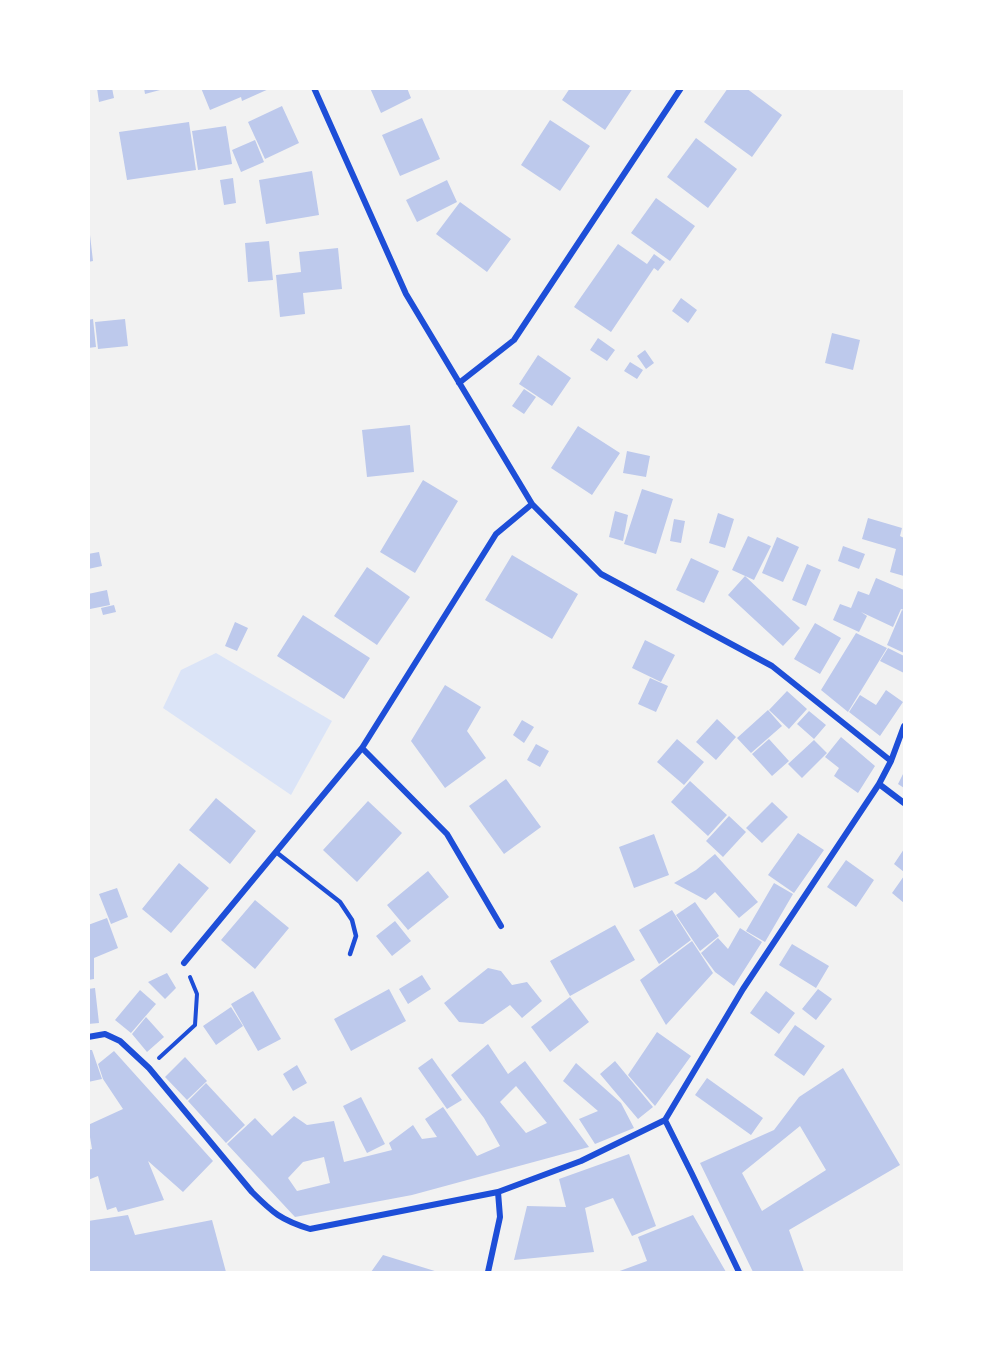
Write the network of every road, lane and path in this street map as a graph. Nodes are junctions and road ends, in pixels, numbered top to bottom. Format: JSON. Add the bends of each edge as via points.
{"nodes":[{"id":1,"x":314,"y":88,"type":"edge"},
{"id":2,"x":681,"y":88,"type":"edge"},
{"id":3,"x":459,"y":383,"type":"junction"},
{"id":4,"x":532,"y":504,"type":"junction"},
{"id":5,"x":904,"y":726,"type":"edge"},
{"id":6,"x":362,"y":748,"type":"junction"},
{"id":7,"x":891,"y":761,"type":"junction"},
{"id":8,"x":879,"y":784,"type":"junction"},
{"id":9,"x":904,"y":803,"type":"edge"},
{"id":10,"x":276,"y":852,"type":"junction"},
{"id":11,"x":501,"y":926,"type":"dead end"},
{"id":12,"x":350,"y":954,"type":"dead end"},
{"id":13,"x":184,"y":963,"type":"joint"},
{"id":14,"x":88,"y":1037,"type":"edge"},
{"id":15,"x":149,"y":1068,"type":"junction"},
{"id":16,"x":665,"y":1120,"type":"junction"},
{"id":17,"x":498,"y":1192,"type":"junction"},
{"id":18,"x":488,"y":1272,"type":"edge"},
{"id":19,"x":739,"y":1272,"type":"edge"}],
"edges":[{"from":1,"to":3,"type":"street","via":[[406,294]]},
{"from":2,"to":3,"type":"street","via":[[514,340]]},
{"from":3,"to":4,"type":"street"},
{"from":4,"to":6,"type":"street","via":[[496,534]]},
{"from":4,"to":7,"type":"street","via":[[601,574],[772,666]]},
{"from":5,"to":7,"type":"street"},
{"from":6,"to":10,"type":"street"},
{"from":6,"to":11,"type":"street","via":[[447,834]]},
{"from":7,"to":8,"type":"street"},
{"from":8,"to":9,"type":"street"},
{"from":8,"to":16,"type":"street","via":[[743,989]]},
{"from":10,"to":12,"type":"lane","via":[[340,902],[352,920],[356,936]]},
{"from":10,"to":13,"type":"street"},
{"from":13,"to":15,"type":"path","via":[[197,994],[195,1025]]},
{"from":14,"to":15,"type":"street","via":[[105,1035],[120,1041]]},
{"from":15,"to":17,"type":"street","via":[[252,1192],[270,1211],[289,1222],[310,1229]]},
{"from":16,"to":17,"type":"street","via":[[581,1161]]},
{"from":16,"to":19,"type":"street"},
{"from":17,"to":18,"type":"street","via":[[500,1217]]}]}
